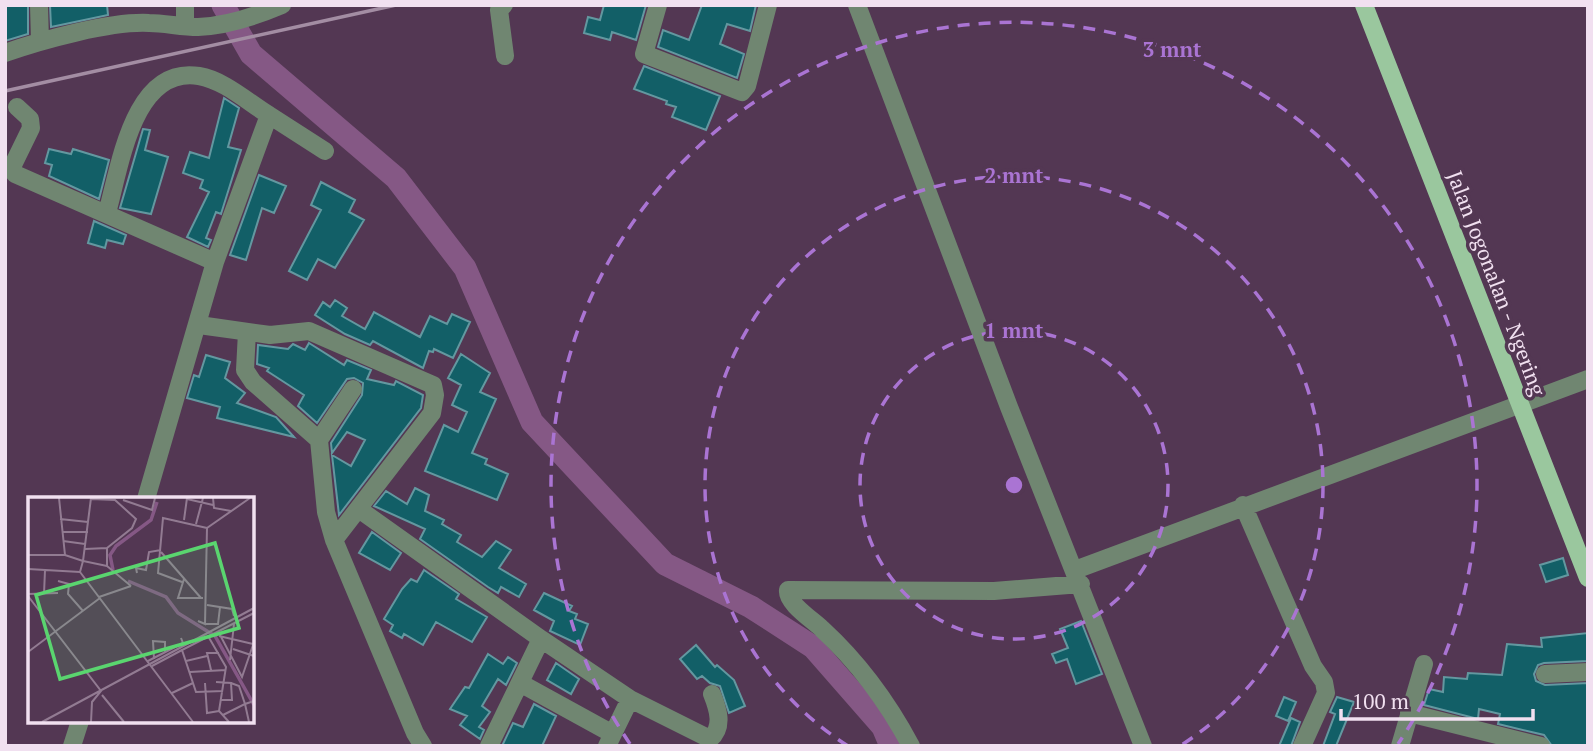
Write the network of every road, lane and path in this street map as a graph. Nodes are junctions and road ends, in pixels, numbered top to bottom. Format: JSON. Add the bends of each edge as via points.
{"nodes":[{"id":1,"x":39,"y":5,"type":"edge"},
{"id":2,"x":184,"y":5,"type":"edge"},
{"id":3,"x":504,"y":5,"type":"edge"},
{"id":4,"x":658,"y":5,"type":"edge"},
{"id":5,"x":768,"y":5,"type":"edge"},
{"id":6,"x":857,"y":5,"type":"edge"},
{"id":7,"x":1364,"y":5,"type":"edge"},
{"id":8,"x":280,"y":6,"type":"edge"},
{"id":9,"x":192,"y":26,"type":"junction"},
{"id":10,"x":40,"y":41,"type":"junction"},
{"id":11,"x":5,"y":53,"type":"edge"},
{"id":12,"x":505,"y":56,"type":"dead end"},
{"id":13,"x":17,"y":107,"type":"dead end"},
{"id":14,"x":269,"y":115,"type":"junction"},
{"id":15,"x":325,"y":151,"type":"dead end"},
{"id":16,"x":107,"y":213,"type":"junction"},
{"id":17,"x":215,"y":262,"type":"junction"},
{"id":18,"x":199,"y":325,"type":"junction"},
{"id":19,"x":247,"y":332,"type":"junction"},
{"id":20,"x":1588,"y":379,"type":"edge"},
{"id":21,"x":353,"y":389,"type":"dead end"},
{"id":22,"x":1521,"y":405,"type":"junction"},
{"id":23,"x":319,"y":440,"type":"junction"},
{"id":24,"x":147,"y":497,"type":"edge"},
{"id":25,"x":1243,"y":505,"type":"junction"},
{"id":26,"x":360,"y":510,"type":"junction"},
{"id":27,"x":334,"y":540,"type":"junction"},
{"id":28,"x":1078,"y":577,"type":"junction"},
{"id":29,"x":1588,"y":578,"type":"edge"},
{"id":30,"x":541,"y":639,"type":"junction"},
{"id":31,"x":1424,"y":664,"type":"dead end"},
{"id":32,"x":1588,"y":671,"type":"edge"},
{"id":33,"x":1545,"y":674,"type":"dead end"},
{"id":34,"x":520,"y":683,"type":"junction"},
{"id":35,"x":712,"y":694,"type":"dead end"},
{"id":36,"x":629,"y":699,"type":"junction"},
{"id":37,"x":1409,"y":713,"type":"junction"},
{"id":38,"x":79,"y":723,"type":"edge"},
{"id":39,"x":609,"y":739,"type":"edge"},
{"id":40,"x":716,"y":742,"type":"edge"},
{"id":41,"x":1530,"y":744,"type":"edge"},
{"id":42,"x":72,"y":746,"type":"edge"},
{"id":43,"x":423,"y":746,"type":"edge"},
{"id":44,"x":489,"y":746,"type":"edge"},
{"id":45,"x":911,"y":746,"type":"edge"},
{"id":46,"x":1143,"y":746,"type":"edge"},
{"id":47,"x":1302,"y":746,"type":"edge"},
{"id":48,"x":1400,"y":746,"type":"edge"}],
"edges":[{"from":1,"to":10,"type":"street"},
{"from":2,"to":9,"type":"street"},
{"from":3,"to":12,"type":"street","via":[[499,10]]},
{"from":4,"to":5,"type":"street","via":[[645,54],[742,92]]},
{"from":6,"to":28,"type":"street"},
{"from":7,"to":22,"type":"main road","name":"Jalan Jogonalan - Ngering"},
{"from":8,"to":9,"type":"street","via":[[245,18]]},
{"from":9,"to":10,"type":"street","via":[[127,25]]},
{"from":10,"to":11,"type":"street"},
{"from":13,"to":16,"type":"street","via":[[30,119],[31,128],[11,169],[15,174]]},
{"from":14,"to":15,"type":"street"},
{"from":14,"to":16,"type":"street","via":[[200,76],[162,83],[148,94],[137,113]]},
{"from":14,"to":17,"type":"street"},
{"from":16,"to":17,"type":"street"},
{"from":17,"to":18,"type":"street"},
{"from":18,"to":19,"type":"street"},
{"from":18,"to":24,"type":"street"},
{"from":19,"to":23,"type":"street","via":[[245,370],[253,382]]},
{"from":19,"to":26,"type":"street","via":[[310,331],[433,385],[432,414]]},
{"from":20,"to":22,"type":"street"},
{"from":21,"to":23,"type":"street"},
{"from":22,"to":25,"type":"street"},
{"from":22,"to":29,"type":"main road","name":"Jalan Jogonalan - Ngering"},
{"from":23,"to":27,"type":"street","via":[[326,512]]},
{"from":25,"to":28,"type":"street"},
{"from":25,"to":47,"type":"street","via":[[1324,682],[1323,703]]},
{"from":26,"to":27,"type":"street"},
{"from":26,"to":30,"type":"street"},
{"from":27,"to":43,"type":"street"},
{"from":28,"to":45,"type":"street","via":[[994,591],[788,590],[791,600],[836,642],[891,708]]},
{"from":28,"to":46,"type":"street"},
{"from":30,"to":34,"type":"street"},
{"from":30,"to":36,"type":"street"},
{"from":31,"to":37,"type":"street"},
{"from":32,"to":33,"type":"street"},
{"from":34,"to":39,"type":"street"},
{"from":34,"to":44,"type":"street"},
{"from":35,"to":40,"type":"street","via":[[719,709]]},
{"from":36,"to":39,"type":"street"},
{"from":36,"to":40,"type":"street"},
{"from":37,"to":41,"type":"street"},
{"from":37,"to":48,"type":"street"},
{"from":38,"to":42,"type":"street"}]}
